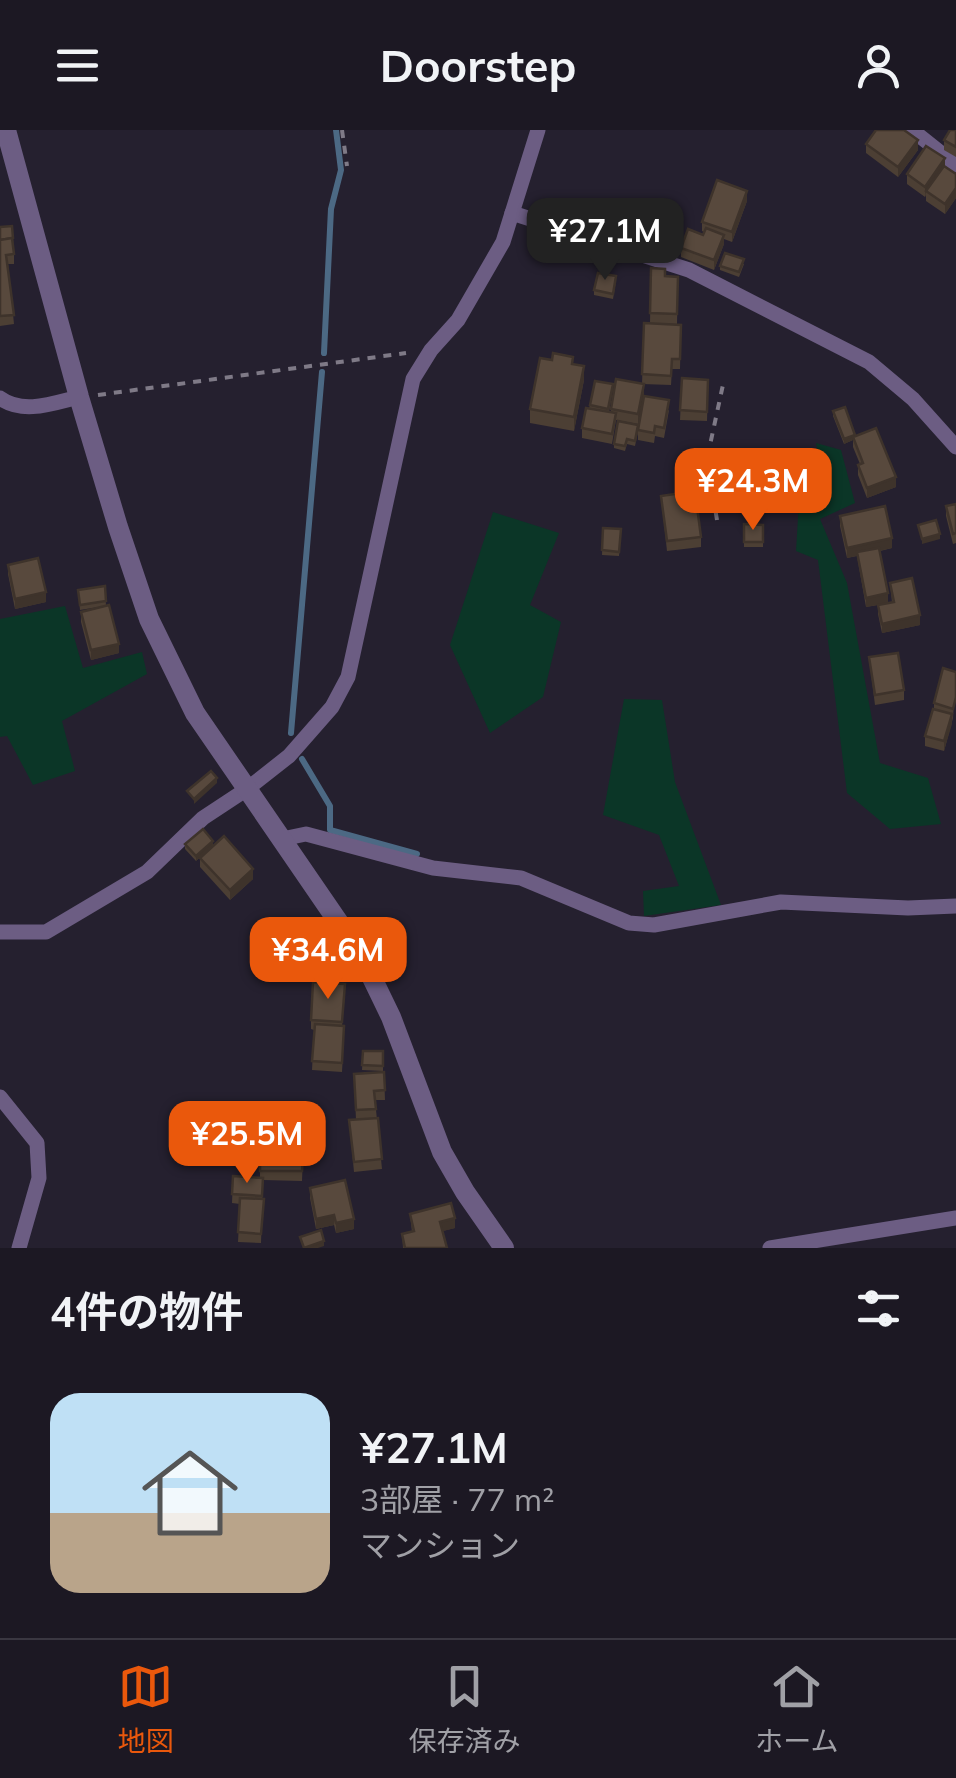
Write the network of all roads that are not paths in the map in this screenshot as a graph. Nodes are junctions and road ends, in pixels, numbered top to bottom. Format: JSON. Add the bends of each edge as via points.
{"nodes":[{"id":1,"x":6,"y":130,"type":"edge"},
{"id":2,"x":538,"y":130,"type":"edge"},
{"id":3,"x":912,"y":130,"type":"edge"},
{"id":4,"x":956,"y":165,"type":"edge"},
{"id":5,"x":512,"y":214,"type":"junction"},
{"id":6,"x":0,"y":398,"type":"edge"},
{"id":7,"x":79,"y":398,"type":"junction"},
{"id":8,"x":956,"y":446,"type":"edge"},
{"id":9,"x":247,"y":789,"type":"junction"},
{"id":10,"x":282,"y":839,"type":"junction"},
{"id":11,"x":956,"y":906,"type":"edge"},
{"id":12,"x":0,"y":932,"type":"edge"},
{"id":13,"x":0,"y":1098,"type":"edge"},
{"id":14,"x":956,"y":1218,"type":"edge"},
{"id":15,"x":19,"y":1248,"type":"edge"},
{"id":16,"x":504,"y":1248,"type":"edge"},
{"id":17,"x":770,"y":1248,"type":"edge"}],
"edges":[{"from":1,"to":7,"type":"street"},
{"from":2,"to":5,"type":"street"},
{"from":3,"to":4,"type":"street"},
{"from":5,"to":8,"type":"street","via":[[689,270],[869,362]]},
{"from":5,"to":9,"type":"street","via":[[458,320],[413,379],[348,677],[332,708],[289,756]]},
{"from":6,"to":7,"type":"street","via":[[38,408]]},
{"from":7,"to":9,"type":"street","via":[[149,619],[195,713]]},
{"from":9,"to":10,"type":"street"},
{"from":9,"to":12,"type":"street","via":[[203,818],[147,872],[46,932]]},
{"from":10,"to":11,"type":"street","via":[[306,834],[434,868],[521,878],[629,924],[781,902]]},
{"from":10,"to":16,"type":"street","via":[[362,955],[442,1152]]},
{"from":13,"to":15,"type":"street","via":[[37,1143],[39,1178]]},
{"from":14,"to":17,"type":"street"}]}
